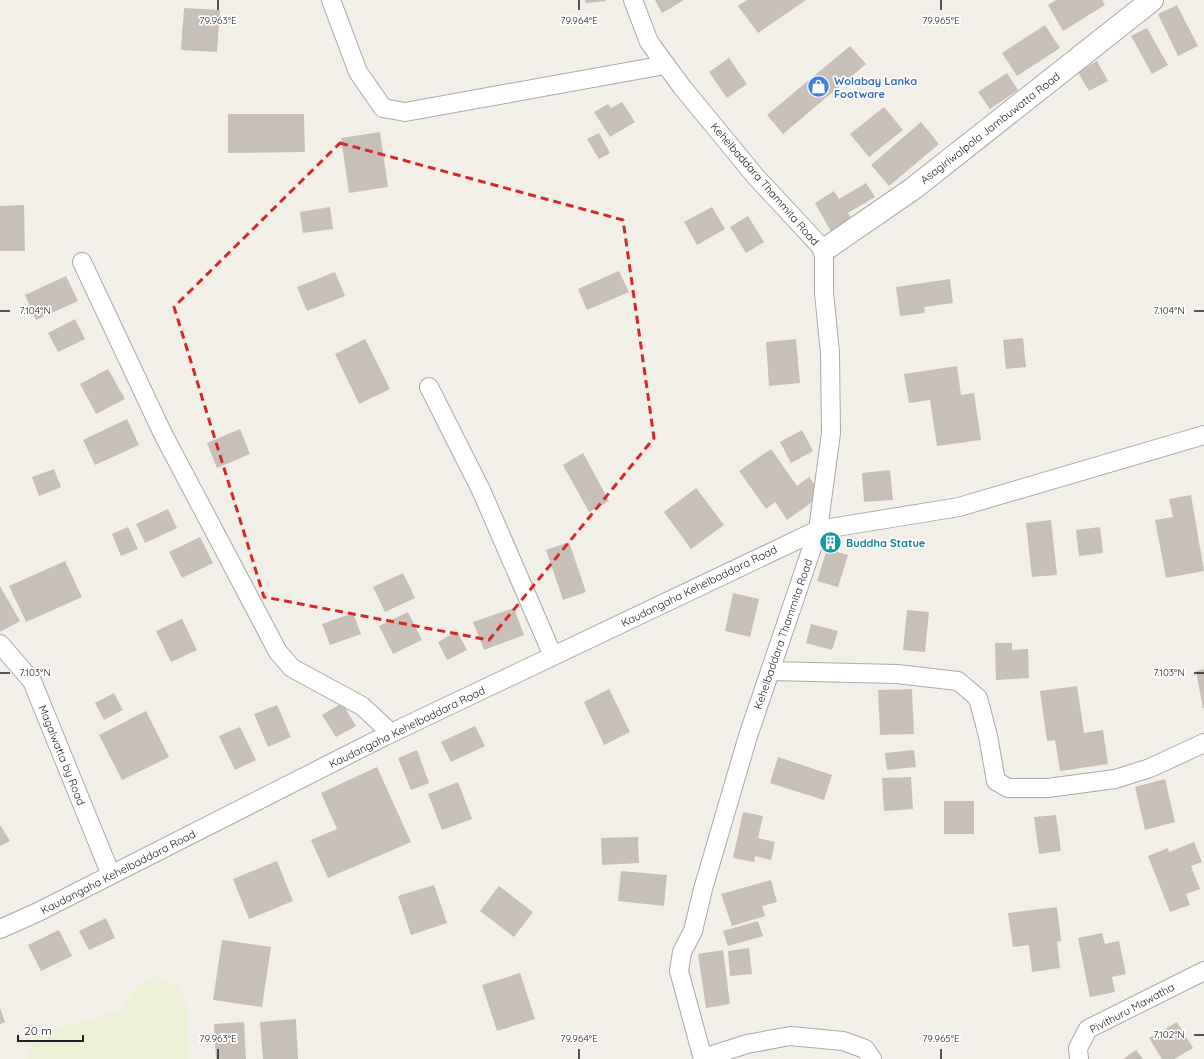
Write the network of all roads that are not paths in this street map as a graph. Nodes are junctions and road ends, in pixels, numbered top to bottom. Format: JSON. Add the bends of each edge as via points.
{"nodes":[{"id":1,"x":331,"y":0,"type":"edge"},
{"id":2,"x":633,"y":0,"type":"edge"},
{"id":3,"x":1152,"y":0,"type":"edge"},
{"id":4,"x":665,"y":65,"type":"junction"},
{"id":5,"x":824,"y":250,"type":"junction"},
{"id":6,"x":82,"y":262,"type":"dead end"},
{"id":7,"x":429,"y":387,"type":"dead end"},
{"id":8,"x":1204,"y":435,"type":"edge"},
{"id":9,"x":818,"y":530,"type":"junction"},
{"id":10,"x":0,"y":644,"type":"edge"},
{"id":11,"x":553,"y":656,"type":"junction"},
{"id":12,"x":771,"y":671,"type":"junction"},
{"id":13,"x":391,"y":734,"type":"junction"},
{"id":14,"x":1204,"y":743,"type":"edge"},
{"id":15,"x":111,"y":875,"type":"junction"},
{"id":16,"x":0,"y":929,"type":"edge"},
{"id":17,"x":1204,"y":971,"type":"edge"},
{"id":18,"x":703,"y":1059,"type":"edge"},
{"id":19,"x":872,"y":1059,"type":"edge"},
{"id":20,"x":1079,"y":1059,"type":"edge"}],
"edges":[{"from":1,"to":4,"type":"street","via":[[358,72],[383,108],[406,112]]},
{"from":2,"to":4,"type":"street","name":"Kehelbaddara Thammita Road","via":[[649,42]]},
{"from":3,"to":5,"type":"street","name":"Asagiriwalpola Jambuwatta Road","via":[[914,188]]},
{"from":4,"to":5,"type":"street","name":"Kehelbaddara Thammita Road","via":[[756,177]]},
{"from":5,"to":9,"type":"street","name":"Kehelbaddara Thammita Road","via":[[824,293],[830,353],[831,433]]},
{"from":6,"to":13,"type":"street","via":[[162,434],[278,652],[292,668],[362,706]]},
{"from":7,"to":11,"type":"street","via":[[481,490]]},
{"from":8,"to":9,"type":"street","name":"Kaudangaha Kehelbaddara Road","via":[[959,507]]},
{"from":9,"to":11,"type":"street","name":"Kaudangaha Kehelbaddara Road"},
{"from":9,"to":12,"type":"street","name":"Kehelbaddara Thammita Road"},
{"from":10,"to":15,"type":"street","name":"Magalwatta by Road","via":[[32,681]]},
{"from":11,"to":13,"type":"street","name":"Kaudangaha Kehelbaddara Road"},
{"from":12,"to":14,"type":"street","via":[[898,674],[958,681],[978,698],[996,781],[1008,788],[1048,788],[1116,779],[1150,768]]},
{"from":12,"to":18,"type":"street","name":"Kehelbaddara Thammita Road","via":[[748,736],[692,931],[682,952],[679,971]]},
{"from":13,"to":15,"type":"street","name":"Kaudangaha Kehelbaddara Road"},
{"from":15,"to":16,"type":"street","name":"Kaudangaha Kehelbaddara Road"},
{"from":17,"to":20,"type":"street","name":"Pivithuru Mawatha","via":[[1088,1029],[1078,1048]]},
{"from":18,"to":19,"type":"street","via":[[747,1044],[790,1036],[843,1041],[865,1049]]}]}
